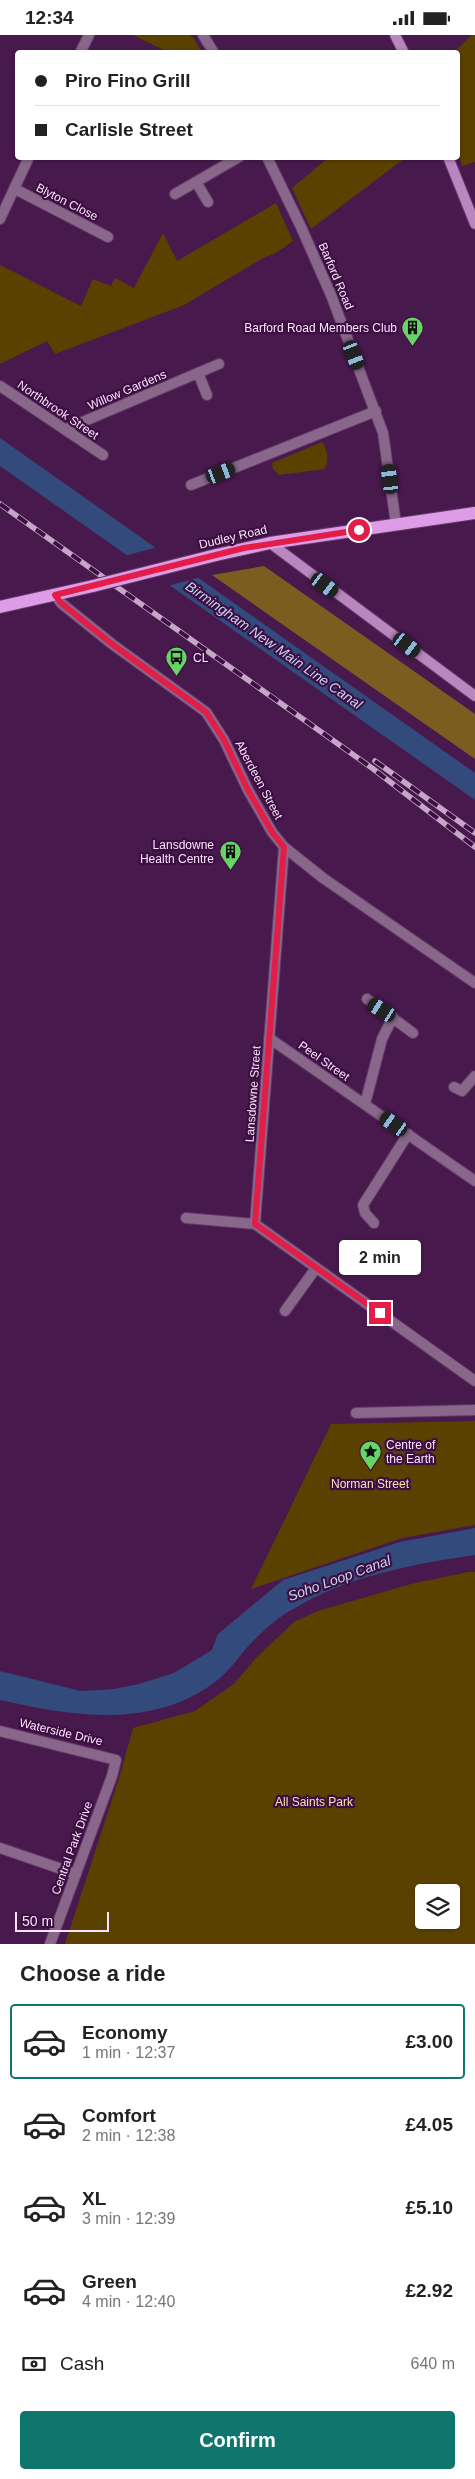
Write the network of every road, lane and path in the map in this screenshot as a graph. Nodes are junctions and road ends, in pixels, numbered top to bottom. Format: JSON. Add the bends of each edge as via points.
{"nodes":[{"id":1,"x":89,"y":35,"type":"edge"},
{"id":2,"x":203,"y":35,"type":"edge"},
{"id":3,"x":395,"y":35,"type":"edge"},
{"id":4,"x":82,"y":50,"type":"edge"},
{"id":5,"x":212,"y":50,"type":"edge"},
{"id":6,"x":402,"y":50,"type":"edge"},
{"id":7,"x":28,"y":160,"type":"edge"},
{"id":8,"x":234,"y":160,"type":"edge"},
{"id":9,"x":268,"y":160,"type":"edge"},
{"id":10,"x":449,"y":160,"type":"edge"},
{"id":11,"x":196,"y":182,"type":"junction"},
{"id":12,"x":15,"y":189,"type":"junction"},
{"id":13,"x":175,"y":194,"type":"dead end"},
{"id":14,"x":208,"y":202,"type":"dead end"},
{"id":15,"x":0,"y":219,"type":"edge"},
{"id":16,"x":475,"y":224,"type":"edge"},
{"id":17,"x":108,"y":237,"type":"dead end"},
{"id":18,"x":219,"y":364,"type":"dead end"},
{"id":19,"x":198,"y":373,"type":"junction"},
{"id":20,"x":0,"y":386,"type":"edge"},
{"id":21,"x":207,"y":395,"type":"dead end"},
{"id":22,"x":376,"y":411,"type":"junction"},
{"id":23,"x":66,"y":429,"type":"junction"},
{"id":24,"x":103,"y":455,"type":"dead end"},
{"id":25,"x":191,"y":485,"type":"dead end"},
{"id":26,"x":475,"y":513,"type":"edge"},
{"id":27,"x":396,"y":524,"type":"junction"},
{"id":28,"x":270,"y":543,"type":"junction"},
{"id":29,"x":55,"y":595,"type":"junction"},
{"id":30,"x":0,"y":607,"type":"edge"},
{"id":31,"x":475,"y":696,"type":"edge"},
{"id":32,"x":284,"y":847,"type":"junction"},
{"id":33,"x":475,"y":983,"type":"edge"},
{"id":34,"x":367,"y":999,"type":"dead end"},
{"id":35,"x":393,"y":1017,"type":"junction"},
{"id":36,"x":413,"y":1033,"type":"dead end"},
{"id":37,"x":269,"y":1038,"type":"junction"},
{"id":38,"x":475,"y":1076,"type":"edge"},
{"id":39,"x":454,"y":1087,"type":"dead end"},
{"id":40,"x":365,"y":1104,"type":"junction"},
{"id":41,"x":408,"y":1134,"type":"junction"},
{"id":42,"x":475,"y":1181,"type":"edge"},
{"id":43,"x":186,"y":1218,"type":"dead end"},
{"id":44,"x":374,"y":1223,"type":"dead end"},
{"id":45,"x":255,"y":1224,"type":"junction"},
{"id":46,"x":316,"y":1268,"type":"junction"},
{"id":47,"x":285,"y":1311,"type":"dead end"},
{"id":48,"x":475,"y":1381,"type":"edge"},
{"id":49,"x":475,"y":1410,"type":"edge"},
{"id":50,"x":356,"y":1413,"type":"dead end"},
{"id":51,"x":0,"y":1731,"type":"edge"},
{"id":52,"x":116,"y":1760,"type":"joint"},
{"id":53,"x":0,"y":1848,"type":"edge"},
{"id":54,"x":76,"y":1874,"type":"junction"},
{"id":55,"x":50,"y":1944,"type":"edge"}],
"edges":[{"from":1,"to":4,"type":"street"},
{"from":2,"to":5,"type":"street"},
{"from":3,"to":6,"type":"main road"},
{"from":7,"to":12,"type":"street"},
{"from":8,"to":11,"type":"street"},
{"from":9,"to":22,"type":"street","name":"Barford Road","via":[[309,244]]},
{"from":10,"to":16,"type":"main road"},
{"from":11,"to":13,"type":"street"},
{"from":11,"to":14,"type":"street"},
{"from":12,"to":15,"type":"street"},
{"from":12,"to":17,"type":"street","name":"Blyton Close"},
{"from":18,"to":19,"type":"street","name":"Willow Gardens"},
{"from":19,"to":21,"type":"street"},
{"from":19,"to":23,"type":"street","name":"Willow Gardens"},
{"from":20,"to":23,"type":"street","name":"Northbrook Street"},
{"from":22,"to":25,"type":"street"},
{"from":22,"to":27,"type":"street","name":"Barford Road","via":[[383,433]]},
{"from":23,"to":24,"type":"street","name":"Northbrook Street"},
{"from":26,"to":27,"type":"main road","name":"Dudley Road"},
{"from":27,"to":28,"type":"main road","name":"Dudley Road"},
{"from":28,"to":29,"type":"main road","name":"Dudley Road","bridge":true},
{"from":28,"to":31,"type":"main road"},
{"from":29,"to":30,"type":"main road","name":"Dudley Road"},
{"from":29,"to":32,"type":"street","name":"Aberdeen Street","via":[[112,644],[206,712],[262,815]]},
{"from":32,"to":33,"type":"street","name":"Aberdeen Street","via":[[323,879]]},
{"from":32,"to":37,"type":"street","name":"Lansdowne Street"},
{"from":34,"to":35,"type":"street"},
{"from":35,"to":36,"type":"street"},
{"from":35,"to":40,"type":"street","via":[[382,1039]]},
{"from":37,"to":40,"type":"street","name":"Peel Street"},
{"from":37,"to":45,"type":"street","name":"Lansdowne Street"},
{"from":38,"to":39,"type":"street","via":[[462,1091]]},
{"from":40,"to":41,"type":"street","name":"Peel Street"},
{"from":41,"to":42,"type":"street","name":"Peel Street"},
{"from":41,"to":44,"type":"street","via":[[362,1205]]},
{"from":43,"to":45,"type":"street"},
{"from":45,"to":46,"type":"street"},
{"from":46,"to":47,"type":"street"},
{"from":46,"to":48,"type":"street"},
{"from":49,"to":50,"type":"street"},
{"from":51,"to":52,"type":"street","name":"Waterside Drive"},
{"from":52,"to":54,"type":"street","name":"Central Park Drive"},
{"from":53,"to":54,"type":"street"},
{"from":54,"to":55,"type":"street","name":"Central Park Drive"}]}
